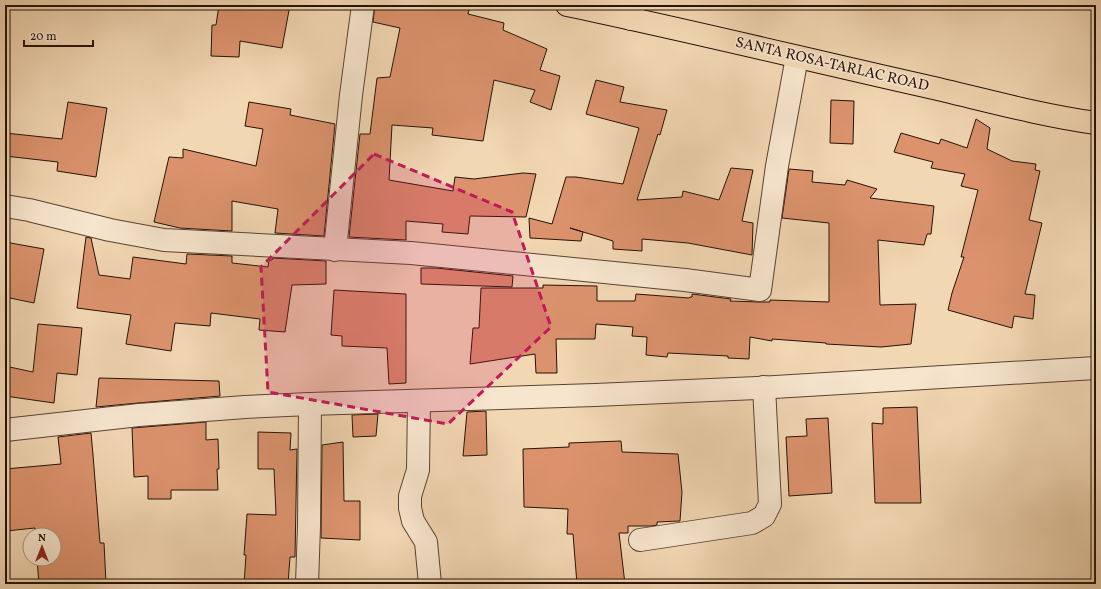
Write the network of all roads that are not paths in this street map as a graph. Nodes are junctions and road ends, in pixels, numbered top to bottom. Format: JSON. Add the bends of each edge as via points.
{"nodes":[{"id":1,"x":363,"y":5,"type":"edge"},
{"id":2,"x":567,"y":5,"type":"edge"},
{"id":3,"x":633,"y":12,"type":"edge"},
{"id":4,"x":798,"y":57,"type":"junction"},
{"id":5,"x":1096,"y":123,"type":"edge"},
{"id":6,"x":5,"y":206,"type":"edge"},
{"id":7,"x":335,"y":250,"type":"junction"},
{"id":8,"x":1096,"y":368,"type":"edge"},
{"id":9,"x":764,"y":386,"type":"junction"},
{"id":10,"x":419,"y":401,"type":"junction"},
{"id":11,"x":310,"y":404,"type":"junction"},
{"id":12,"x":5,"y":430,"type":"edge"},
{"id":13,"x":640,"y":540,"type":"dead end"},
{"id":14,"x":307,"y":584,"type":"edge"},
{"id":15,"x":430,"y":584,"type":"edge"}],
"edges":[{"from":1,"to":7,"type":"street"},
{"from":2,"to":3,"type":"highway","name":"SANTA ROSA-TARLAC ROAD"},
{"from":3,"to":4,"type":"highway","name":"SANTA ROSA-TARLAC ROAD"},
{"from":4,"to":5,"type":"highway","name":"SANTA ROSA-TARLAC ROAD","via":[[1040,113]]},
{"from":4,"to":7,"type":"street","via":[[777,166],[760,290],[685,280],[411,254]]},
{"from":6,"to":7,"type":"street","via":[[164,240]]},
{"from":8,"to":9,"type":"street"},
{"from":9,"to":10,"type":"street"},
{"from":9,"to":13,"type":"street","via":[[770,504],[764,516],[752,523]]},
{"from":10,"to":11,"type":"street"},
{"from":10,"to":15,"type":"street","via":[[418,470],[410,496],[410,508],[413,521],[426,542]]},
{"from":11,"to":12,"type":"street","via":[[139,415]]},
{"from":11,"to":14,"type":"street"}]}
